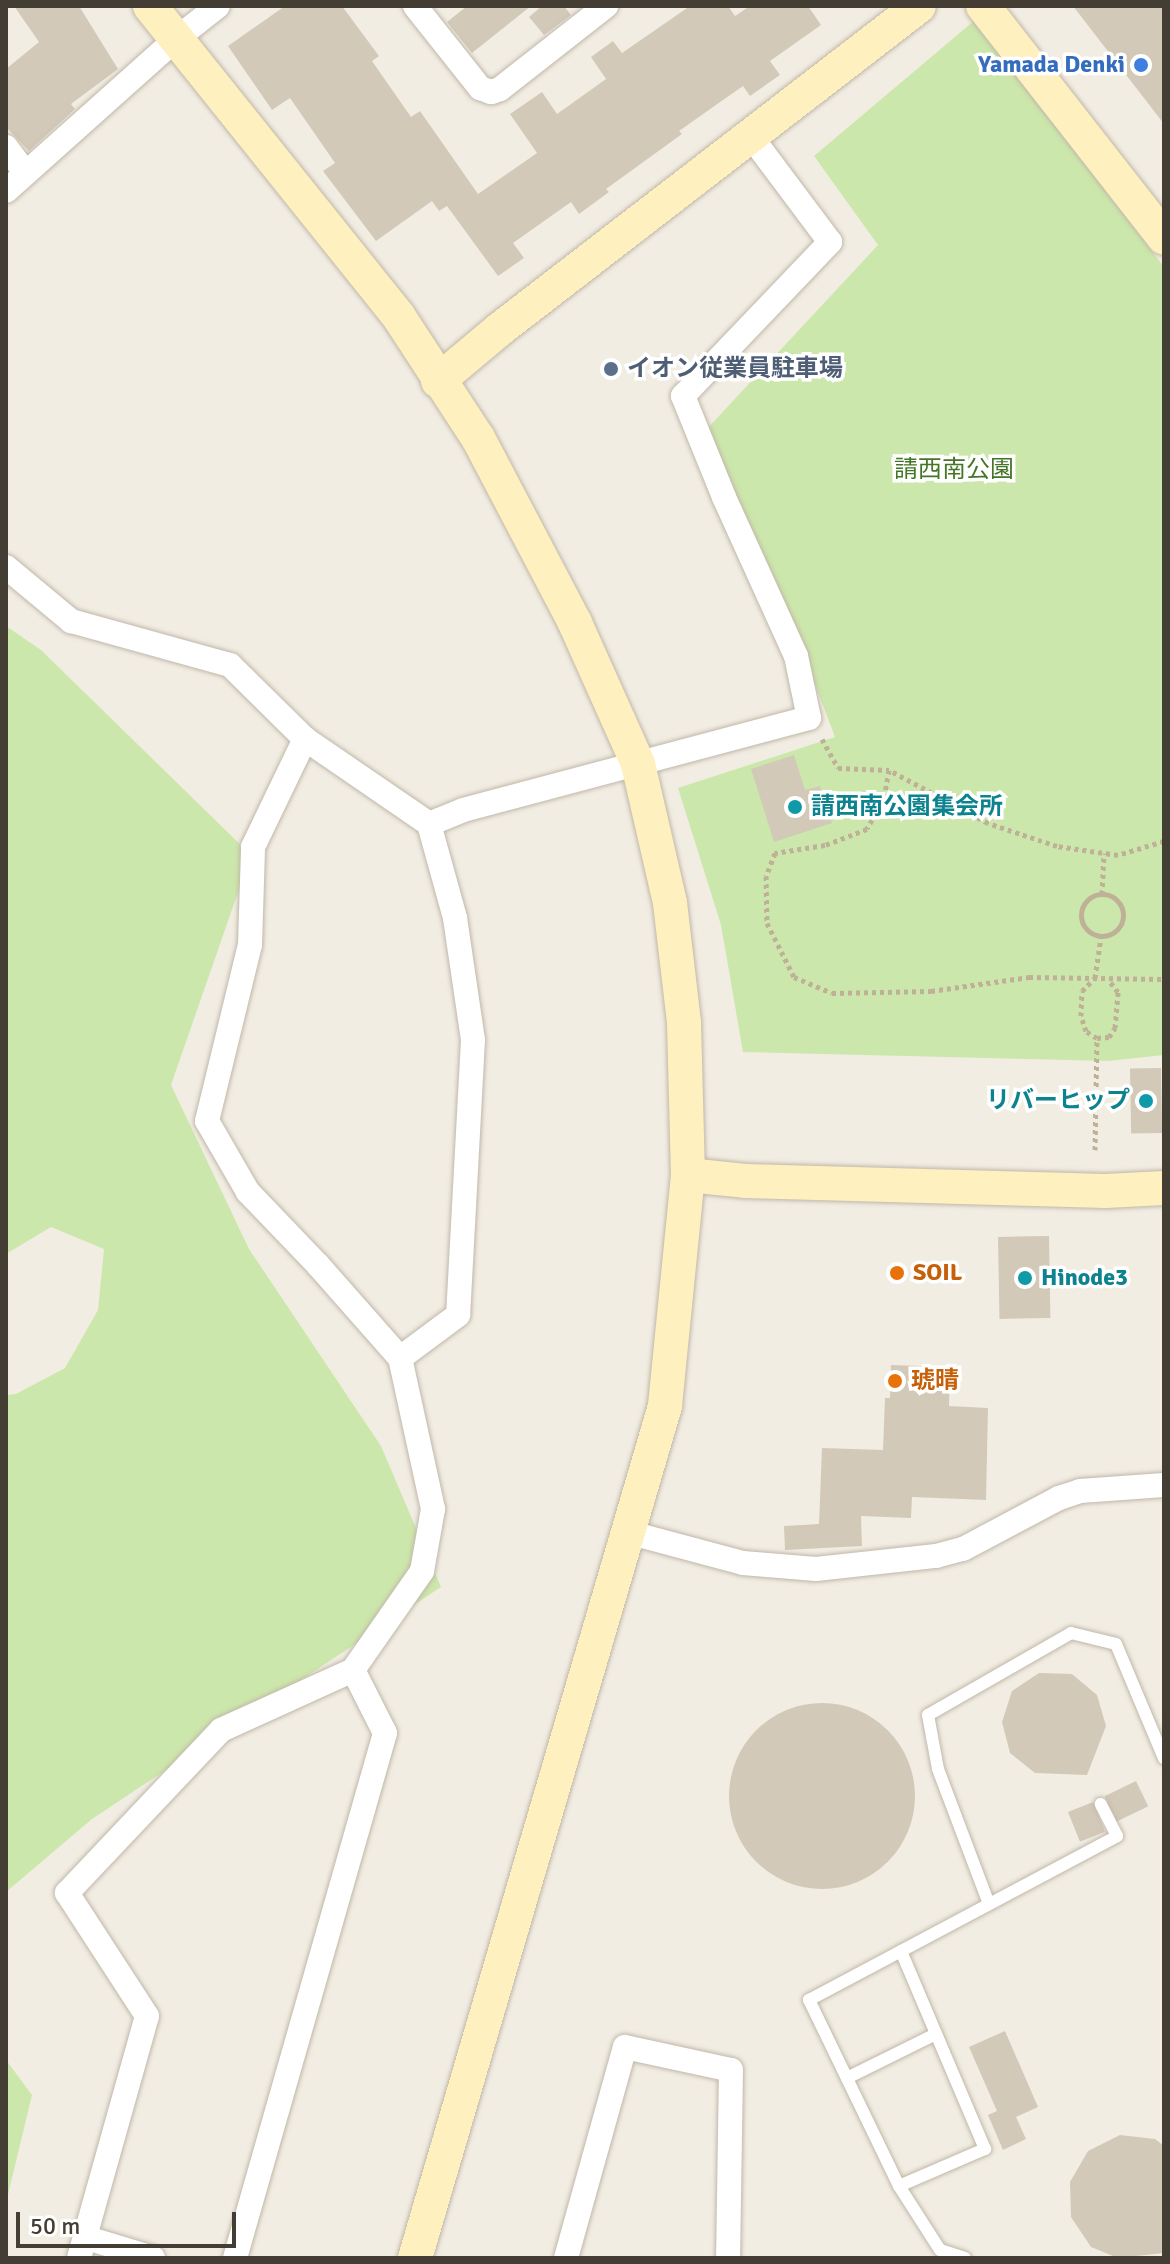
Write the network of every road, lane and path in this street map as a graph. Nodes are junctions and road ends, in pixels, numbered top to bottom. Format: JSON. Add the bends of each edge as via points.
{"nodes":[{"id":1,"x":150,"y":6,"type":"edge"},
{"id":2,"x":218,"y":6,"type":"edge"},
{"id":3,"x":415,"y":6,"type":"edge"},
{"id":4,"x":606,"y":6,"type":"edge"},
{"id":5,"x":919,"y":6,"type":"edge"},
{"id":6,"x":983,"y":6,"type":"edge"},
{"id":7,"x":176,"y":39,"type":"junction"},
{"id":8,"x":750,"y":135,"type":"junction"},
{"id":9,"x":6,"y":147,"type":"edge"},
{"id":10,"x":25,"y":172,"type":"junction"},
{"id":11,"x":6,"y":191,"type":"edge"},
{"id":12,"x":1164,"y":238,"type":"edge"},
{"id":13,"x":438,"y":381,"type":"junction"},
{"id":14,"x":6,"y":567,"type":"edge"},
{"id":15,"x":809,"y":718,"type":"junction"},
{"id":16,"x":305,"y":739,"type":"junction"},
{"id":17,"x":638,"y":764,"type":"junction"},
{"id":18,"x":889,"y":770,"type":"junction"},
{"id":19,"x":429,"y":824,"type":"junction"},
{"id":20,"x":1164,"y":841,"type":"edge"},
{"id":21,"x":1104,"y":853,"type":"junction"},
{"id":22,"x":1102,"y":894,"type":"junction"},
{"id":23,"x":1101,"y":937,"type":"junction"},
{"id":24,"x":1095,"y":978,"type":"junction"},
{"id":25,"x":1108,"y":978,"type":"junction"},
{"id":26,"x":1164,"y":979,"type":"edge"},
{"id":27,"x":1097,"y":1038,"type":"junction"},
{"id":28,"x":1095,"y":1150,"type":"dead end"},
{"id":29,"x":688,"y":1175,"type":"junction"},
{"id":30,"x":1164,"y":1188,"type":"edge"},
{"id":31,"x":400,"y":1358,"type":"junction"},
{"id":32,"x":1164,"y":1485,"type":"edge"},
{"id":33,"x":631,"y":1533,"type":"junction"},
{"id":34,"x":353,"y":1670,"type":"junction"},
{"id":35,"x":1164,"y":1758,"type":"edge"},
{"id":36,"x":1101,"y":1804,"type":"dead end"},
{"id":37,"x":989,"y":1904,"type":"junction"},
{"id":38,"x":901,"y":1951,"type":"junction"},
{"id":39,"x":936,"y":2034,"type":"junction"},
{"id":40,"x":847,"y":2078,"type":"junction"},
{"id":41,"x":899,"y":2186,"type":"junction"},
{"id":42,"x":83,"y":2248,"type":"edge"},
{"id":43,"x":153,"y":2258,"type":"edge"},
{"id":44,"x":235,"y":2258,"type":"edge"},
{"id":45,"x":415,"y":2258,"type":"edge"},
{"id":46,"x":566,"y":2258,"type":"edge"},
{"id":47,"x":728,"y":2258,"type":"edge"},
{"id":48,"x":965,"y":2258,"type":"edge"}],
"edges":[{"from":1,"to":7,"type":"street"},
{"from":2,"to":7,"type":"street"},
{"from":3,"to":4,"type":"street","via":[[480,88],[491,92]]},
{"from":5,"to":8,"type":"street"},
{"from":6,"to":12,"type":"street"},
{"from":7,"to":10,"type":"street"},
{"from":7,"to":13,"type":"street","via":[[399,317]]},
{"from":8,"to":13,"type":"street"},
{"from":8,"to":15,"type":"street","via":[[830,242],[683,396],[796,656]]},
{"from":9,"to":10,"type":"street"},
{"from":10,"to":11,"type":"street"},
{"from":13,"to":17,"type":"street","via":[[518,510]]},
{"from":14,"to":16,"type":"street","via":[[71,621],[230,665]]},
{"from":15,"to":17,"type":"street"},
{"from":15,"to":18,"type":"path","via":[[838,768]]},
{"from":16,"to":19,"type":"street"},
{"from":16,"to":31,"type":"street","via":[[253,847],[250,945],[207,1121],[248,1192]]},
{"from":17,"to":19,"type":"street","via":[[463,810]]},
{"from":17,"to":29,"type":"street","via":[[670,903],[684,1023]]},
{"from":18,"to":21,"type":"path","via":[[988,823],[1057,846]]},
{"from":18,"to":24,"type":"path","via":[[884,799],[867,829],[825,845],[775,853],[766,876],[767,923],[794,977],[832,993],[931,991],[1029,977]]},
{"from":19,"to":31,"type":"street","via":[[455,918],[473,1040],[458,1315]]},
{"from":20,"to":21,"type":"path","via":[[1118,855]]},
{"from":21,"to":22,"type":"path"},
{"from":22,"to":23,"type":"path","via":[[1082,910],[1085,928]]},
{"from":22,"to":23,"type":"path","via":[[1120,902],[1123,921],[1119,930]]},
{"from":23,"to":24,"type":"path"},
{"from":24,"to":25,"type":"path"},
{"from":24,"to":27,"type":"path","via":[[1082,991],[1081,1016],[1086,1031]]},
{"from":25,"to":26,"type":"path"},
{"from":25,"to":27,"type":"path","via":[[1118,992],[1115,1028],[1109,1037]]},
{"from":27,"to":28,"type":"path"},
{"from":29,"to":30,"type":"street","via":[[1106,1191]]},
{"from":29,"to":33,"type":"street","via":[[665,1406]]},
{"from":31,"to":34,"type":"street","via":[[433,1509],[422,1571]]},
{"from":32,"to":33,"type":"street","via":[[1080,1491],[963,1549],[936,1556],[816,1569],[743,1563]]},
{"from":33,"to":45,"type":"street"},
{"from":34,"to":42,"type":"street","via":[[221,1730],[67,1893],[147,2016]]},
{"from":34,"to":44,"type":"street","via":[[385,1733]]},
{"from":35,"to":37,"type":"lane","via":[[1116,1644],[1071,1633],[928,1715],[938,1769]]},
{"from":36,"to":37,"type":"lane","via":[[1117,1836]]},
{"from":37,"to":38,"type":"lane"},
{"from":38,"to":39,"type":"lane"},
{"from":38,"to":40,"type":"lane","via":[[809,2000]]},
{"from":39,"to":40,"type":"lane"},
{"from":39,"to":41,"type":"lane","via":[[985,2149]]},
{"from":40,"to":41,"type":"lane"},
{"from":41,"to":48,"type":"lane","via":[[940,2250]]},
{"from":42,"to":43,"type":"street"},
{"from":46,"to":47,"type":"street","via":[[625,2047],[731,2070]]}]}
